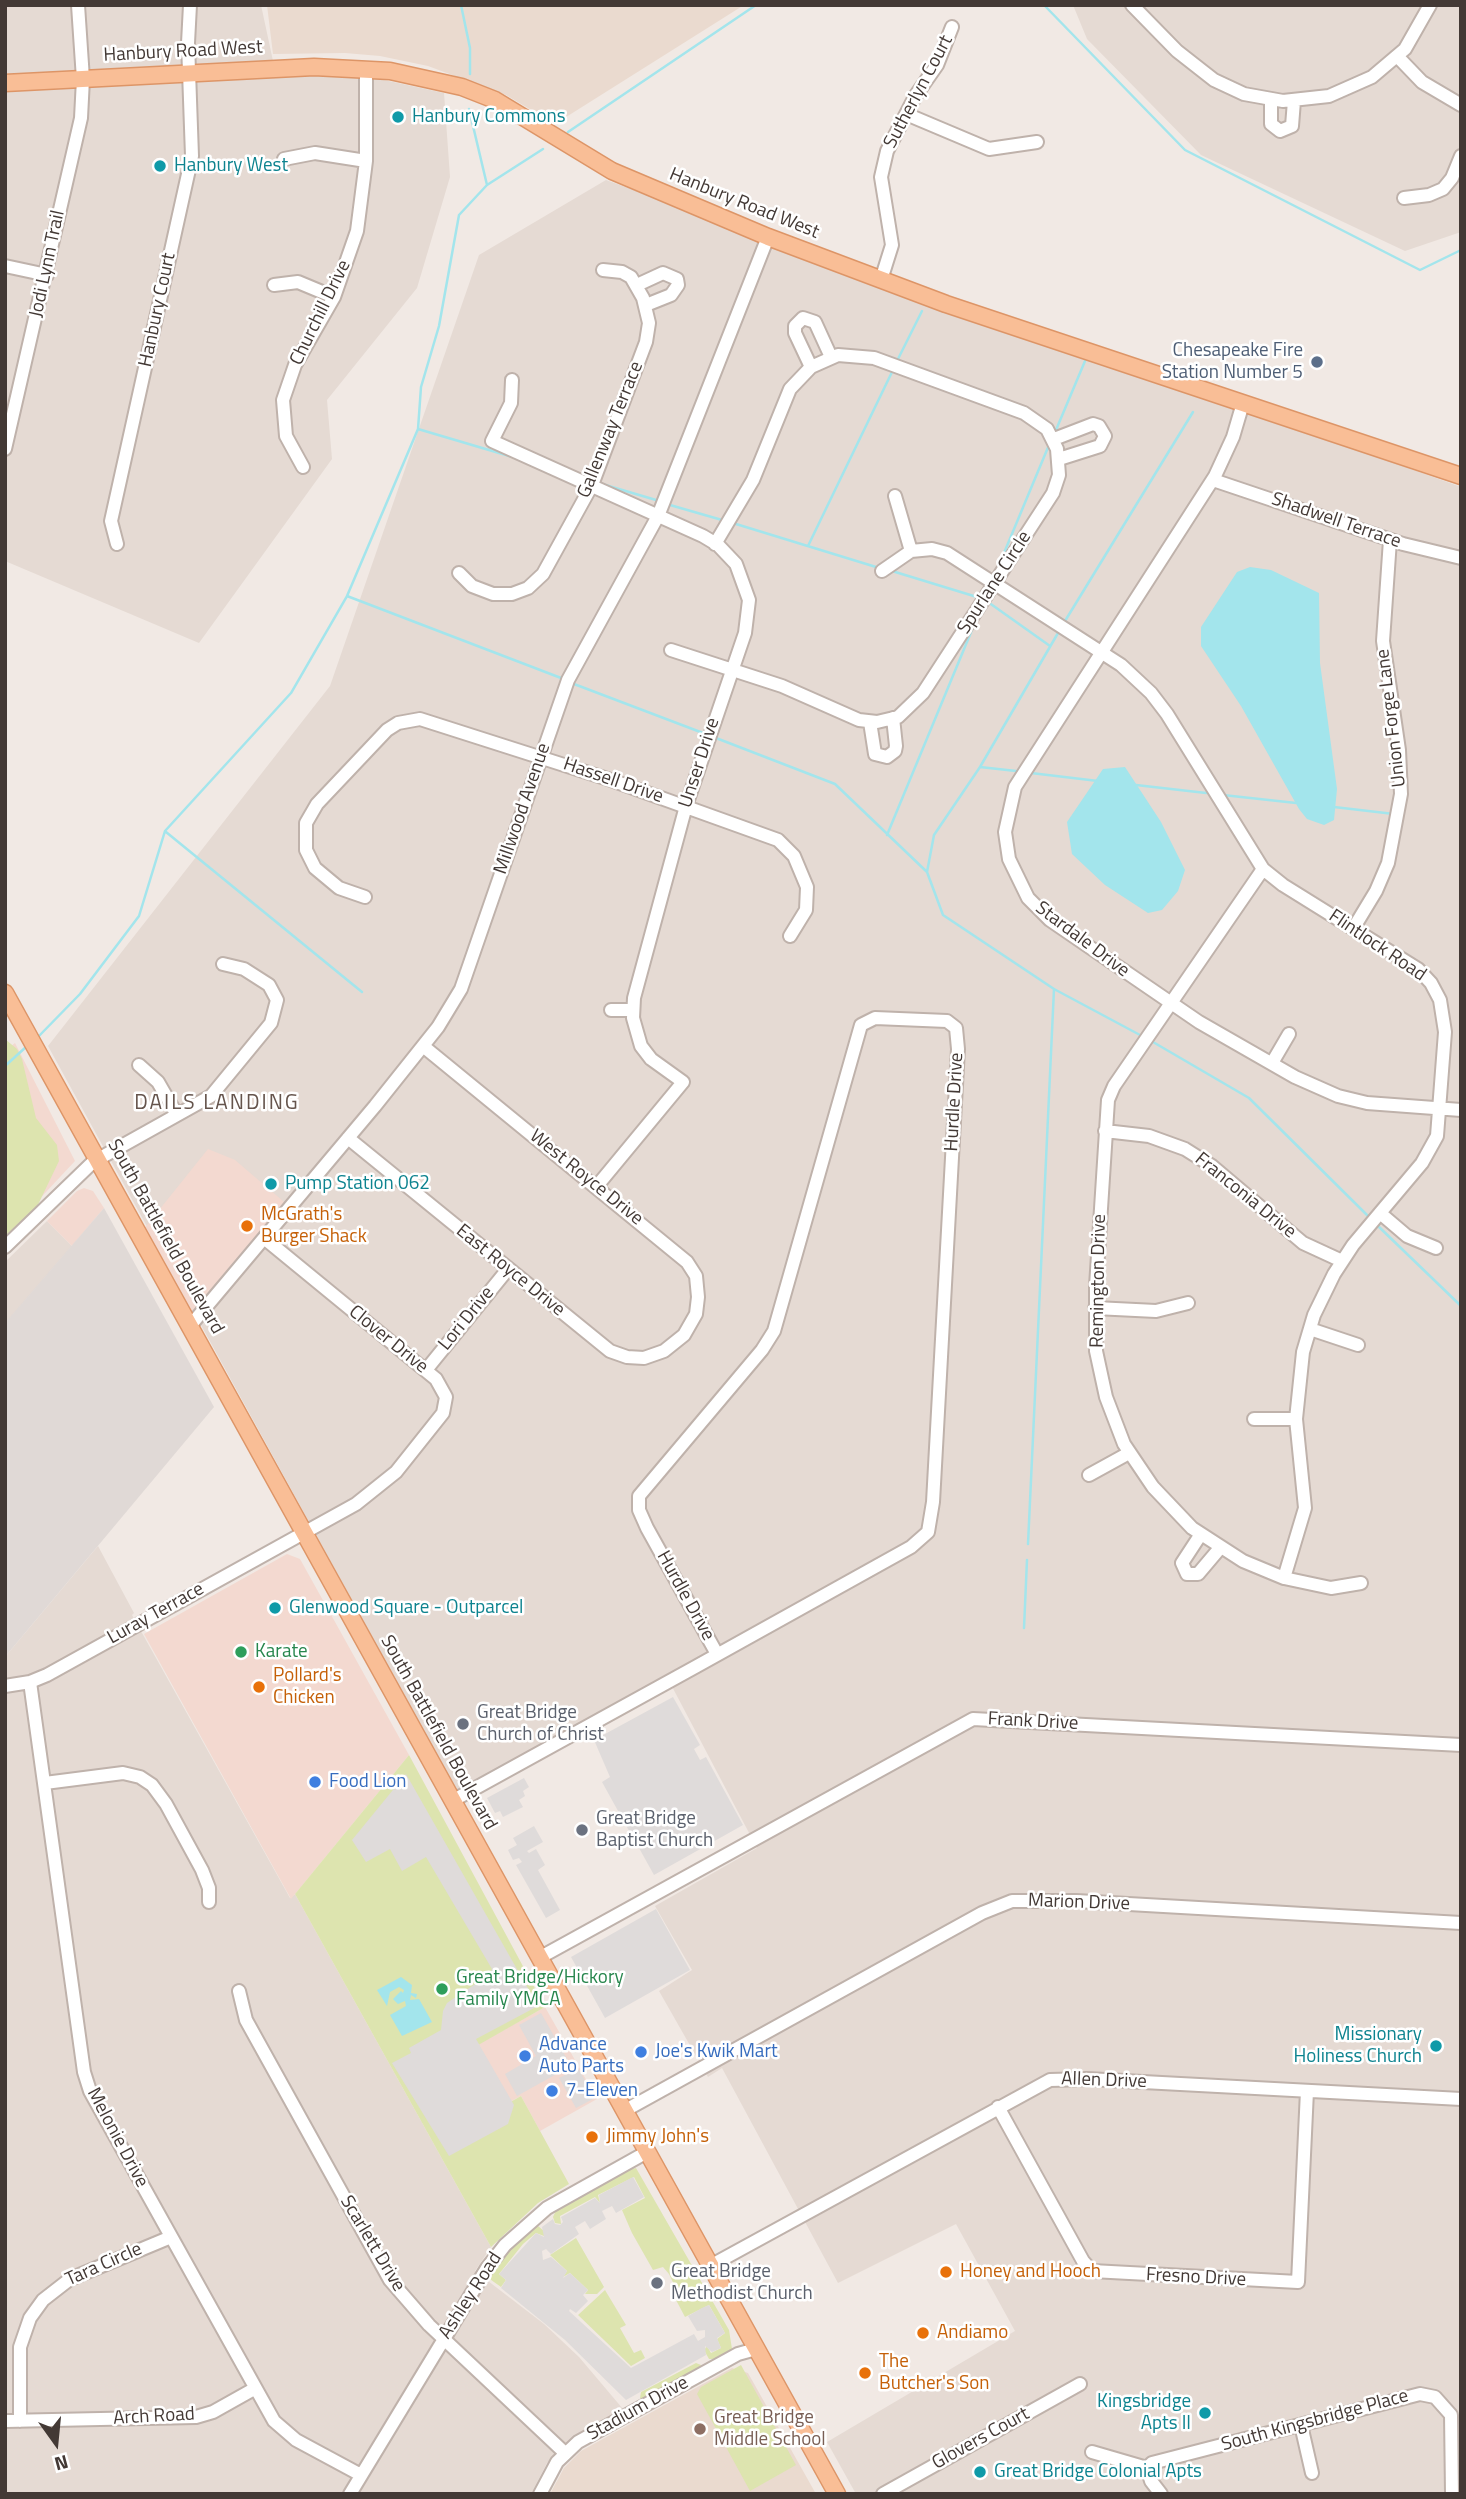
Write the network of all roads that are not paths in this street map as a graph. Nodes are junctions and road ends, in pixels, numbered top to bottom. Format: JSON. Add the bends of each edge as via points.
{"nodes":[{"id":1,"x":78,"y":5,"type":"edge"},
{"id":2,"x":190,"y":5,"type":"edge"},
{"id":3,"x":1132,"y":5,"type":"edge"},
{"id":4,"x":1430,"y":5,"type":"edge"},
{"id":5,"x":953,"y":27,"type":"dead end"},
{"id":6,"x":1397,"y":56,"type":"junction"},
{"id":7,"x":366,"y":69,"type":"junction"},
{"id":8,"x":188,"y":73,"type":"junction"},
{"id":9,"x":83,"y":79,"type":"junction"},
{"id":10,"x":5,"y":83,"type":"edge"},
{"id":11,"x":1271,"y":99,"type":"junction"},
{"id":12,"x":1294,"y":101,"type":"junction"},
{"id":13,"x":1461,"y":105,"type":"edge"},
{"id":14,"x":906,"y":114,"type":"junction"},
{"id":15,"x":1037,"y":142,"type":"dead end"},
{"id":16,"x":1461,"y":156,"type":"edge"},
{"id":17,"x":284,"y":159,"type":"dead end"},
{"id":18,"x":366,"y":161,"type":"junction"},
{"id":19,"x":1404,"y":198,"type":"dead end"},
{"id":20,"x":768,"y":237,"type":"junction"},
{"id":21,"x":5,"y":266,"type":"edge"},
{"id":22,"x":603,"y":270,"type":"dead end"},
{"id":23,"x":47,"y":275,"type":"junction"},
{"id":24,"x":881,"y":280,"type":"junction"},
{"id":25,"x":274,"y":285,"type":"dead end"},
{"id":26,"x":637,"y":285,"type":"junction"},
{"id":27,"x":334,"y":297,"type":"junction"},
{"id":28,"x":646,"y":305,"type":"junction"},
{"id":29,"x":831,"y":357,"type":"junction"},
{"id":30,"x":811,"y":367,"type":"junction"},
{"id":31,"x":512,"y":380,"type":"dead end"},
{"id":32,"x":1243,"y":403,"type":"junction"},
{"id":33,"x":1054,"y":439,"type":"junction"},
{"id":34,"x":5,"y":449,"type":"edge"},
{"id":35,"x":1059,"y":459,"type":"junction"},
{"id":36,"x":303,"y":467,"type":"dead end"},
{"id":37,"x":1461,"y":476,"type":"edge"},
{"id":38,"x":1213,"y":480,"type":"junction"},
{"id":39,"x":592,"y":485,"type":"junction"},
{"id":40,"x":895,"y":496,"type":"dead end"},
{"id":41,"x":658,"y":516,"type":"junction"},
{"id":42,"x":1390,"y":540,"type":"junction"},
{"id":43,"x":117,"y":544,"type":"dead end"},
{"id":44,"x":715,"y":544,"type":"junction"},
{"id":45,"x":911,"y":551,"type":"junction"},
{"id":46,"x":1461,"y":558,"type":"edge"},
{"id":47,"x":882,"y":571,"type":"dead end"},
{"id":48,"x":459,"y":573,"type":"dead end"},
{"id":49,"x":995,"y":583,"type":"junction"},
{"id":50,"x":671,"y":650,"type":"dead end"},
{"id":51,"x":1101,"y":652,"type":"junction"},
{"id":52,"x":732,"y":669,"type":"junction"},
{"id":53,"x":893,"y":718,"type":"junction"},
{"id":54,"x":870,"y":722,"type":"junction"},
{"id":55,"x":540,"y":757,"type":"junction"},
{"id":56,"x":686,"y":806,"type":"junction"},
{"id":57,"x":1263,"y":869,"type":"junction"},
{"id":58,"x":365,"y":897,"type":"dead end"},
{"id":59,"x":1353,"y":929,"type":"junction"},
{"id":60,"x":790,"y":936,"type":"dead end"},
{"id":61,"x":223,"y":964,"type":"dead end"},
{"id":62,"x":5,"y":993,"type":"edge"},
{"id":63,"x":1170,"y":1003,"type":"junction"},
{"id":64,"x":611,"y":1010,"type":"dead end"},
{"id":65,"x":632,"y":1010,"type":"junction"},
{"id":66,"x":1289,"y":1034,"type":"dead end"},
{"id":67,"x":423,"y":1045,"type":"junction"},
{"id":68,"x":1272,"y":1063,"type":"junction"},
{"id":69,"x":139,"y":1065,"type":"dead end"},
{"id":70,"x":1441,"y":1109,"type":"junction"},
{"id":71,"x":1461,"y":1110,"type":"edge"},
{"id":72,"x":177,"y":1115,"type":"junction"},
{"id":73,"x":1105,"y":1131,"type":"junction"},
{"id":74,"x":348,"y":1138,"type":"junction"},
{"id":75,"x":98,"y":1159,"type":"junction"},
{"id":76,"x":597,"y":1186,"type":"junction"},
{"id":77,"x":1380,"y":1213,"type":"junction"},
{"id":78,"x":264,"y":1238,"type":"junction"},
{"id":79,"x":5,"y":1247,"type":"edge"},
{"id":80,"x":1436,"y":1248,"type":"dead end"},
{"id":81,"x":1342,"y":1261,"type":"junction"},
{"id":82,"x":508,"y":1269,"type":"junction"},
{"id":83,"x":1188,"y":1303,"type":"dead end"},
{"id":84,"x":1095,"y":1308,"type":"junction"},
{"id":85,"x":191,"y":1326,"type":"junction"},
{"id":86,"x":1310,"y":1329,"type":"junction"},
{"id":87,"x":684,"y":1335,"type":"joint"},
{"id":88,"x":1358,"y":1345,"type":"dead end"},
{"id":89,"x":426,"y":1370,"type":"junction"},
{"id":90,"x":1254,"y":1419,"type":"dead end"},
{"id":91,"x":1296,"y":1419,"type":"junction"},
{"id":92,"x":1129,"y":1453,"type":"junction"},
{"id":93,"x":1089,"y":1475,"type":"dead end"},
{"id":94,"x":303,"y":1534,"type":"junction"},
{"id":95,"x":1200,"y":1534,"type":"junction"},
{"id":96,"x":1220,"y":1548,"type":"junction"},
{"id":97,"x":1284,"y":1578,"type":"junction"},
{"id":98,"x":1361,"y":1583,"type":"dead end"},
{"id":99,"x":717,"y":1654,"type":"junction"},
{"id":100,"x":30,"y":1682,"type":"junction"},
{"id":101,"x":5,"y":1686,"type":"edge"},
{"id":102,"x":1461,"y":1745,"type":"edge"},
{"id":103,"x":45,"y":1783,"type":"junction"},
{"id":104,"x":452,"y":1801,"type":"junction"},
{"id":105,"x":209,"y":1902,"type":"dead end"},
{"id":106,"x":1461,"y":1923,"type":"edge"},
{"id":107,"x":539,"y":1958,"type":"junction"},
{"id":108,"x":239,"y":1991,"type":"dead end"},
{"id":109,"x":1307,"y":2091,"type":"junction"},
{"id":110,"x":1461,"y":2099,"type":"edge"},
{"id":111,"x":998,"y":2107,"type":"junction"},
{"id":112,"x":624,"y":2111,"type":"junction"},
{"id":113,"x":647,"y":2152,"type":"junction"},
{"id":114,"x":170,"y":2236,"type":"junction"},
{"id":115,"x":710,"y":2266,"type":"junction"},
{"id":116,"x":443,"y":2339,"type":"junction"},
{"id":117,"x":756,"y":2349,"type":"junction"},
{"id":118,"x":1080,"y":2384,"type":"dead end"},
{"id":119,"x":254,"y":2389,"type":"junction"},
{"id":120,"x":5,"y":2421,"type":"edge"},
{"id":121,"x":20,"y":2421,"type":"junction"},
{"id":122,"x":1301,"y":2425,"type":"junction"},
{"id":123,"x":1092,"y":2452,"type":"dead end"},
{"id":124,"x":565,"y":2453,"type":"junction"},
{"id":125,"x":1147,"y":2468,"type":"junction"},
{"id":126,"x":1312,"y":2473,"type":"dead end"},
{"id":127,"x":360,"y":2475,"type":"junction"},
{"id":128,"x":350,"y":2494,"type":"edge"},
{"id":129,"x":540,"y":2494,"type":"edge"},
{"id":130,"x":837,"y":2494,"type":"edge"},
{"id":131,"x":883,"y":2494,"type":"edge"},
{"id":132,"x":1161,"y":2494,"type":"edge"},
{"id":133,"x":1454,"y":2494,"type":"edge"}],
"edges":[{"from":1,"to":9,"type":"street","name":"Jodi Lynn Trail"},
{"from":2,"to":8,"type":"street","name":"Hanbury Court"},
{"from":3,"to":11,"type":"street","via":[[1200,71],[1230,88]]},
{"from":4,"to":6,"type":"street","via":[[1417,32]]},
{"from":5,"to":14,"type":"street","name":"Sutherlyn Court","via":[[937,65]]},
{"from":6,"to":12,"type":"street","via":[[1359,85],[1329,96]]},
{"from":6,"to":13,"type":"street","via":[[1422,82]]},
{"from":7,"to":8,"type":"main road","name":"Hanbury Road West"},
{"from":7,"to":18,"type":"street","name":"Churchill Drive"},
{"from":7,"to":20,"type":"main road","name":"Hanbury Road West","via":[[422,77],[495,100],[612,172]]},
{"from":8,"to":9,"type":"main road","name":"Hanbury Road West"},
{"from":8,"to":43,"type":"street","name":"Hanbury Court","via":[[192,156],[111,522]]},
{"from":9,"to":10,"type":"main road","name":"Hanbury Road West"},
{"from":9,"to":23,"type":"street","name":"Jodi Lynn Trail","via":[[80,118]]},
{"from":11,"to":12,"type":"street"},
{"from":11,"to":12,"type":"street","via":[[1271,124],[1280,131],[1292,126]]},
{"from":14,"to":15,"type":"street","via":[[989,149]]},
{"from":14,"to":24,"type":"street","name":"Sutherlyn Court","via":[[882,167],[892,245]]},
{"from":16,"to":19,"type":"street","via":[[1443,189]]},
{"from":17,"to":18,"type":"street","via":[[315,153]]},
{"from":18,"to":27,"type":"street","name":"Churchill Drive","via":[[358,231]]},
{"from":20,"to":24,"type":"main road","name":"Hanbury Road West"},
{"from":20,"to":41,"type":"street","name":"Millwood Avenue"},
{"from":21,"to":23,"type":"street"},
{"from":22,"to":26,"type":"street","via":[[622,272]]},
{"from":23,"to":34,"type":"street","name":"Jodi Lynn Trail"},
{"from":24,"to":32,"type":"main road","name":"Hanbury Road West"},
{"from":25,"to":27,"type":"street","via":[[299,282]]},
{"from":26,"to":28,"type":"street","name":"Gallenway Terrace"},
{"from":26,"to":28,"type":"street","via":[[663,273],[677,279],[671,295]]},
{"from":27,"to":36,"type":"street","name":"Churchill Drive","via":[[295,365],[283,400],[286,436]]},
{"from":28,"to":39,"type":"street","name":"Gallenway Terrace","via":[[646,342]]},
{"from":29,"to":30,"type":"street"},
{"from":29,"to":30,"type":"street","via":[[816,322],[803,318],[795,333]]},
{"from":29,"to":33,"type":"street","via":[[862,355],[1024,412]]},
{"from":30,"to":44,"type":"street","via":[[790,389],[753,481]]},
{"from":31,"to":39,"type":"street","name":"Unser Drive","via":[[511,402],[492,441]]},
{"from":32,"to":37,"type":"main road","name":"Hanbury Road West"},
{"from":32,"to":38,"type":"street","name":"Stardale Drive"},
{"from":33,"to":35,"type":"street","name":"Spurlane Circle"},
{"from":33,"to":35,"type":"street","via":[[1093,424],[1105,436],[1100,446]]},
{"from":35,"to":49,"type":"street","name":"Spurlane Circle","via":[[1053,493]]},
{"from":38,"to":42,"type":"street","name":"Shadwell Terrace"},
{"from":38,"to":51,"type":"street","name":"Stardale Drive"},
{"from":39,"to":41,"type":"street","name":"Unser Drive"},
{"from":39,"to":48,"type":"street","name":"Gallenway Terrace","via":[[543,574],[528,588],[494,594],[472,586]]},
{"from":40,"to":45,"type":"street"},
{"from":41,"to":44,"type":"street","name":"Unser Drive"},
{"from":41,"to":55,"type":"street","name":"Millwood Avenue","via":[[568,680]]},
{"from":42,"to":46,"type":"street","name":"Shadwell Terrace"},
{"from":42,"to":59,"type":"street","name":"Union Forge Lane","via":[[1383,641],[1401,794],[1388,863]]},
{"from":44,"to":52,"type":"street","name":"Unser Drive","via":[[736,564],[749,600]]},
{"from":45,"to":47,"type":"street"},
{"from":45,"to":49,"type":"street","name":"Flintlock Road","via":[[932,548],[947,553]]},
{"from":49,"to":51,"type":"street","name":"Flintlock Road"},
{"from":49,"to":53,"type":"street","name":"Spurlane Circle","via":[[923,693],[907,711]]},
{"from":50,"to":52,"type":"street"},
{"from":51,"to":57,"type":"street","name":"Flintlock Road","via":[[1132,674],[1159,703]]},
{"from":51,"to":63,"type":"street","name":"Stardale Drive","via":[[1015,787],[1005,832],[1009,859],[1016,879],[1043,915]]},
{"from":52,"to":54,"type":"street"},
{"from":52,"to":56,"type":"street","name":"Unser Drive"},
{"from":53,"to":54,"type":"street","name":"Spurlane Circle"},
{"from":53,"to":54,"type":"street","via":[[896,746],[887,758],[875,754]]},
{"from":55,"to":56,"type":"street","name":"Hassell Drive"},
{"from":55,"to":58,"type":"street","name":"Hassell Drive","via":[[420,719],[387,730],[314,808],[305,828],[306,850],[315,868],[339,888]]},
{"from":55,"to":67,"type":"street","name":"Millwood Avenue","via":[[466,978]]},
{"from":56,"to":60,"type":"street","name":"Hassell Drive","via":[[765,832],[792,853],[808,897],[806,910]]},
{"from":56,"to":65,"type":"street","name":"Unser Drive"},
{"from":57,"to":59,"type":"street","name":"Flintlock Road"},
{"from":57,"to":63,"type":"street","name":"Remington Drive"},
{"from":59,"to":70,"type":"street","name":"Flintlock Road","via":[[1418,969],[1435,988],[1445,1019]]},
{"from":61,"to":72,"type":"street","via":[[253,973],[269,985],[276,1000],[275,1017],[211,1096]]},
{"from":62,"to":75,"type":"main road","name":"South Battlefield Boulevard"},
{"from":63,"to":68,"type":"street","name":"Stardale Drive"},
{"from":63,"to":73,"type":"street","name":"Remington Drive","via":[[1114,1086]]},
{"from":64,"to":65,"type":"street"},
{"from":65,"to":76,"type":"street","via":[[645,1051],[683,1082]]},
{"from":66,"to":68,"type":"street"},
{"from":67,"to":74,"type":"street","name":"Millwood Avenue"},
{"from":67,"to":76,"type":"street","name":"West Royce Drive"},
{"from":68,"to":70,"type":"street","name":"Stardale Drive","via":[[1310,1085],[1353,1100]]},
{"from":69,"to":72,"type":"street","via":[[158,1082]]},
{"from":70,"to":71,"type":"street","name":"Stardale Drive"},
{"from":70,"to":77,"type":"street","name":"Flintlock Road","via":[[1433,1147]]},
{"from":72,"to":75,"type":"street"},
{"from":73,"to":81,"type":"street","name":"Franconia Drive","via":[[1149,1136],[1185,1149],[1212,1166],[1303,1243]]},
{"from":73,"to":84,"type":"street","name":"Remington Drive"},
{"from":74,"to":78,"type":"street","name":"Millwood Avenue"},
{"from":74,"to":82,"type":"street","name":"East Royce Drive"},
{"from":75,"to":79,"type":"street"},
{"from":75,"to":85,"type":"main road","name":"South Battlefield Boulevard"},
{"from":76,"to":87,"type":"street","name":"West Royce Drive","via":[[690,1265],[698,1297],[696,1314]]},
{"from":77,"to":80,"type":"street","via":[[1407,1236]]},
{"from":77,"to":81,"type":"street","name":"Flintlock Road"},
{"from":78,"to":85,"type":"street","name":"Millwood Avenue"},
{"from":78,"to":89,"type":"street","name":"Clover Drive"},
{"from":81,"to":86,"type":"street","name":"Flintlock Road"},
{"from":82,"to":87,"type":"street","name":"East Royce Drive","via":[[618,1354],[644,1358]]},
{"from":82,"to":89,"type":"street","name":"Lori Drive"},
{"from":83,"to":84,"type":"street","via":[[1156,1311]]},
{"from":84,"to":92,"type":"street","name":"Remington Drive","via":[[1100,1372],[1113,1419]]},
{"from":85,"to":94,"type":"main road","name":"South Battlefield Boulevard"},
{"from":86,"to":88,"type":"street"},
{"from":86,"to":91,"type":"street","name":"Flintlock Road","via":[[1299,1370]]},
{"from":89,"to":94,"type":"street","name":"Clover Drive","via":[[446,1396],[439,1420],[373,1492]]},
{"from":90,"to":91,"type":"street"},
{"from":91,"to":97,"type":"street","name":"Flintlock Road","via":[[1305,1507]]},
{"from":92,"to":93,"type":"street"},
{"from":92,"to":95,"type":"street","name":"Remington Drive","via":[[1153,1487]]},
{"from":94,"to":100,"type":"street","name":"Luray Terrace"},
{"from":94,"to":104,"type":"main road","name":"South Battlefield Boulevard"},
{"from":95,"to":96,"type":"street","name":"Remington Drive"},
{"from":95,"to":96,"type":"street","via":[[1182,1563],[1187,1574],[1198,1574]]},
{"from":96,"to":97,"type":"street","name":"Remington Drive"},
{"from":97,"to":98,"type":"street","name":"Remington Drive","via":[[1331,1588]]},
{"from":99,"to":99,"type":"street","name":"Hurdle Drive","via":[[911,1547],[930,1527],[958,1049],[956,1028],[947,1021],[875,1018],[861,1024],[774,1331],[639,1496],[643,1521]]},
{"from":99,"to":104,"type":"street","name":"Hurdle Drive"},
{"from":100,"to":101,"type":"street","name":"Luray Terrace"},
{"from":100,"to":103,"type":"street","name":"Melonie Drive"},
{"from":102,"to":107,"type":"street","name":"Frank Drive","via":[[973,1719]]},
{"from":103,"to":105,"type":"street","via":[[123,1773],[148,1782],[161,1795],[202,1870]]},
{"from":103,"to":114,"type":"street","name":"Melonie Drive","via":[[84,2072],[92,2096]]},
{"from":104,"to":107,"type":"main road","name":"South Battlefield Boulevard"},
{"from":106,"to":112,"type":"street","name":"Marion Drive","via":[[1012,1901],[982,1913]]},
{"from":107,"to":112,"type":"main road","name":"South Battlefield Boulevard"},
{"from":108,"to":116,"type":"street","name":"Scarlett Drive","via":[[246,2020],[390,2280]]},
{"from":109,"to":110,"type":"street","name":"Allen Drive"},
{"from":109,"to":111,"type":"street","name":"Allen Drive","via":[[1054,2079]]},
{"from":109,"to":111,"type":"street","name":"Fresno Drive","via":[[1298,2283],[1092,2271]]},
{"from":111,"to":115,"type":"street","name":"Allen Drive"},
{"from":112,"to":113,"type":"main road","name":"South Battlefield Boulevard"},
{"from":113,"to":115,"type":"main road","name":"South Battlefield Boulevard"},
{"from":113,"to":116,"type":"street","name":"Ashley Road","via":[[554,2203],[511,2238]]},
{"from":114,"to":119,"type":"street","name":"Melonie Drive"},
{"from":114,"to":121,"type":"street","name":"Tara Circle","via":[[70,2279],[43,2300],[30,2318],[20,2347]]},
{"from":115,"to":117,"type":"main road","name":"South Battlefield Boulevard"},
{"from":116,"to":124,"type":"street","name":"Scarlett Drive"},
{"from":116,"to":127,"type":"street","name":"Ashley Road"},
{"from":117,"to":124,"type":"street","name":"Stadium Drive","via":[[738,2354]]},
{"from":117,"to":130,"type":"main road","name":"South Battlefield Boulevard"},
{"from":118,"to":131,"type":"street","name":"Glovers Court"},
{"from":119,"to":121,"type":"street","name":"Arch Road","via":[[196,2417]]},
{"from":119,"to":127,"type":"street","name":"Melonie Drive","via":[[287,2434]]},
{"from":120,"to":121,"type":"street","name":"Arch Road"},
{"from":122,"to":125,"type":"street","name":"South Kingsbridge Place"},
{"from":122,"to":126,"type":"street"},
{"from":122,"to":133,"type":"street","name":"South Kingsbridge Place","via":[[1415,2395],[1443,2402],[1453,2421]]},
{"from":123,"to":125,"type":"street"},
{"from":124,"to":129,"type":"street","name":"Stadium Drive"},
{"from":125,"to":132,"type":"street"},
{"from":127,"to":128,"type":"street","name":"Ashley Road"}]}
